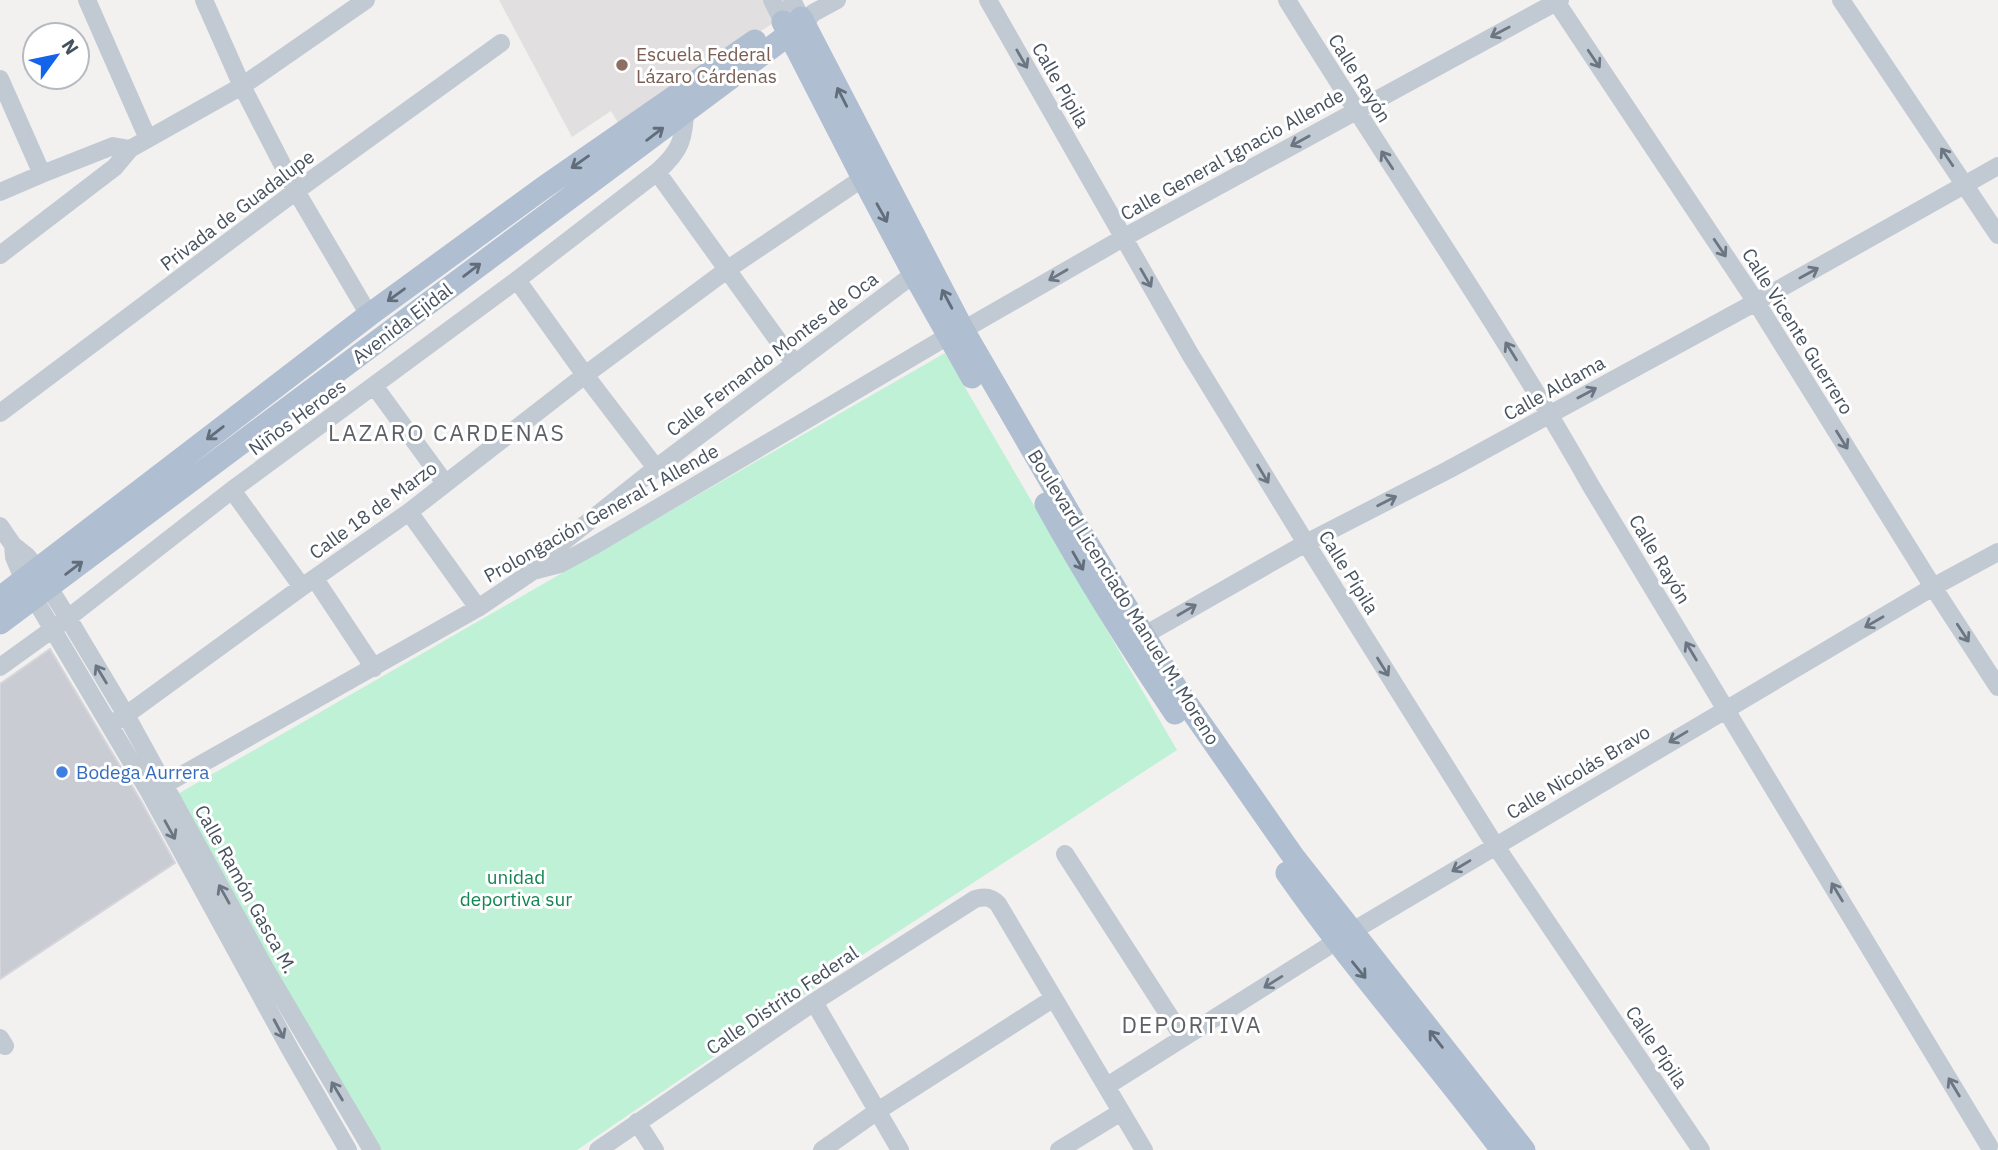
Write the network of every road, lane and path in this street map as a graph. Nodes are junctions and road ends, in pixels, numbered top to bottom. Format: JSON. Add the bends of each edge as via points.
{"nodes":[{"id":1,"x":87,"y":0,"type":"edge"},
{"id":2,"x":204,"y":0,"type":"edge"},
{"id":3,"x":366,"y":0,"type":"edge"},
{"id":4,"x":772,"y":0,"type":"edge"},
{"id":5,"x":837,"y":0,"type":"edge"},
{"id":6,"x":988,"y":0,"type":"edge"},
{"id":7,"x":1287,"y":0,"type":"edge"},
{"id":8,"x":1841,"y":0,"type":"edge"},
{"id":9,"x":1557,"y":1,"type":"edge"},
{"id":10,"x":797,"y":17,"type":"edge"},
{"id":11,"x":501,"y":43,"type":"dead end"},
{"id":12,"x":0,"y":79,"type":"edge"},
{"id":13,"x":242,"y":86,"type":"junction"},
{"id":14,"x":688,"y":86,"type":"junction"},
{"id":15,"x":685,"y":111,"type":"junction"},
{"id":16,"x":1355,"y":111,"type":"junction"},
{"id":17,"x":148,"y":139,"type":"junction"},
{"id":18,"x":130,"y":149,"type":"junction"},
{"id":19,"x":1998,"y":166,"type":"edge"},
{"id":20,"x":657,"y":172,"type":"junction"},
{"id":21,"x":42,"y":174,"type":"junction"},
{"id":22,"x":863,"y":178,"type":"junction"},
{"id":23,"x":1966,"y":185,"type":"junction"},
{"id":24,"x":296,"y":191,"type":"junction"},
{"id":25,"x":0,"y":192,"type":"edge"},
{"id":26,"x":1998,"y":235,"type":"edge"},
{"id":27,"x":1123,"y":237,"type":"junction"},
{"id":28,"x":0,"y":255,"type":"edge"},
{"id":29,"x":728,"y":270,"type":"junction"},
{"id":30,"x":914,"y":274,"type":"junction"},
{"id":31,"x":517,"y":280,"type":"junction"},
{"id":32,"x":1756,"y":302,"type":"junction"},
{"id":33,"x":369,"y":314,"type":"junction"},
{"id":34,"x":956,"y":333,"type":"junction"},
{"id":35,"x":795,"y":364,"type":"junction"},
{"id":36,"x":585,"y":375,"type":"junction"},
{"id":37,"x":375,"y":387,"type":"junction"},
{"id":38,"x":0,"y":414,"type":"edge"},
{"id":39,"x":1550,"y":414,"type":"junction"},
{"id":40,"x":656,"y":468,"type":"junction"},
{"id":41,"x":445,"y":483,"type":"junction"},
{"id":42,"x":232,"y":490,"type":"junction"},
{"id":43,"x":409,"y":512,"type":"junction"},
{"id":44,"x":0,"y":526,"type":"edge"},
{"id":45,"x":1306,"y":542,"type":"junction"},
{"id":46,"x":1998,"y":552,"type":"edge"},
{"id":47,"x":533,"y":571,"type":"junction"},
{"id":48,"x":309,"y":583,"type":"junction"},
{"id":49,"x":36,"y":584,"type":"junction"},
{"id":50,"x":1933,"y":587,"type":"junction"},
{"id":51,"x":0,"y":598,"type":"edge"},
{"id":52,"x":478,"y":608,"type":"junction"},
{"id":53,"x":68,"y":618,"type":"junction"},
{"id":54,"x":0,"y":624,"type":"edge"},
{"id":55,"x":53,"y":629,"type":"junction"},
{"id":56,"x":1136,"y":639,"type":"junction"},
{"id":57,"x":0,"y":667,"type":"edge"},
{"id":58,"x":374,"y":668,"type":"junction"},
{"id":59,"x":1998,"y":687,"type":"edge"},
{"id":60,"x":1726,"y":709,"type":"junction"},
{"id":61,"x":126,"y":715,"type":"junction"},
{"id":62,"x":110,"y":725,"type":"junction"},
{"id":63,"x":156,"y":787,"type":"junction"},
{"id":64,"x":1495,"y":845,"type":"junction"},
{"id":65,"x":1065,"y":854,"type":"dead end"},
{"id":66,"x":1344,"y":937,"type":"junction"},
{"id":67,"x":258,"y":974,"type":"junction"},
{"id":68,"x":1054,"y":998,"type":"junction"},
{"id":69,"x":814,"y":1002,"type":"junction"},
{"id":70,"x":1183,"y":1037,"type":"junction"},
{"id":71,"x":1107,"y":1086,"type":"junction"},
{"id":72,"x":876,"y":1112,"type":"junction"},
{"id":73,"x":1121,"y":1112,"type":"junction"},
{"id":74,"x":637,"y":1122,"type":"junction"},
{"id":75,"x":1990,"y":1145,"type":"edge"},
{"id":76,"x":1514,"y":1148,"type":"edge"},
{"id":77,"x":348,"y":1150,"type":"edge"},
{"id":78,"x":372,"y":1150,"type":"edge"},
{"id":79,"x":598,"y":1150,"type":"edge"},
{"id":80,"x":655,"y":1150,"type":"edge"},
{"id":81,"x":822,"y":1150,"type":"edge"},
{"id":82,"x":900,"y":1150,"type":"edge"},
{"id":83,"x":1059,"y":1150,"type":"edge"},
{"id":84,"x":1144,"y":1150,"type":"edge"},
{"id":85,"x":1701,"y":1150,"type":"edge"}],
"edges":[{"from":1,"to":17,"type":"street"},
{"from":2,"to":13,"type":"street"},
{"from":3,"to":13,"type":"street"},
{"from":4,"to":10,"type":"street","name":"Boulevard Licenciado Manuel M. Moreno"},
{"from":5,"to":10,"type":"street"},
{"from":6,"to":27,"type":"street","name":"Calle Pípila","one_way":true},
{"from":7,"to":16,"type":"street","name":"Calle Rayón"},
{"from":23,"to":8,"type":"street","one_way":true},
{"from":9,"to":16,"type":"street","name":"Calle General Ignacio Allende","one_way":true},
{"from":9,"to":32,"type":"street","name":"Calle Vicente Guerrero","one_way":true},
{"from":10,"to":14,"type":"main road","name":"Avenida Ejidal"},
{"from":10,"to":15,"type":"main road","name":"Avenida Ejidal"},
{"from":10,"to":22,"type":"main road","name":"Boulevard Licenciado Manuel M. Moreno"},
{"from":34,"to":10,"type":"main road","name":"Boulevard Licenciado Manuel M. Moreno","one_way":true},
{"from":11,"to":24,"type":"street","name":"Privada de Guadalupe"},
{"from":12,"to":21,"type":"street"},
{"from":13,"to":17,"type":"street"},
{"from":13,"to":24,"type":"street"},
{"from":14,"to":15,"type":"street","name":"Niños Heroes"},
{"from":14,"to":33,"type":"main road","name":"Avenida Ejidal","one_way":true},
{"from":15,"to":20,"type":"street","name":"Niños Heroes","via":[[680,147]]},
{"from":49,"to":15,"type":"main road","name":"Avenida Ejidal","one_way":true},
{"from":16,"to":27,"type":"street","name":"Calle General Ignacio Allende","one_way":true},
{"from":39,"to":16,"type":"street","name":"Calle Rayón","one_way":true},
{"from":17,"to":18,"type":"street"},
{"from":18,"to":21,"type":"street","via":[[113,146]]},
{"from":18,"to":28,"type":"street","via":[[114,167]]},
{"from":19,"to":23,"type":"street","name":"Calle Aldama"},
{"from":20,"to":29,"type":"street"},
{"from":20,"to":31,"type":"street","name":"Niños Heroes"},
{"from":21,"to":25,"type":"street"},
{"from":22,"to":29,"type":"street","name":"Calle 18 de Marzo"},
{"from":22,"to":30,"type":"main road","name":"Boulevard Licenciado Manuel M. Moreno","one_way":true},
{"from":23,"to":26,"type":"street"},
{"from":32,"to":23,"type":"street","name":"Calle Aldama","one_way":true},
{"from":24,"to":33,"type":"street"},
{"from":24,"to":38,"type":"street","name":"Privada de Guadalupe"},
{"from":27,"to":34,"type":"street","name":"Calle General Ignacio Allende","one_way":true},
{"from":27,"to":45,"type":"street","name":"Calle Pípila","one_way":true},
{"from":29,"to":35,"type":"street"},
{"from":29,"to":36,"type":"street","name":"Calle 18 de Marzo"},
{"from":30,"to":34,"type":"main road","name":"Boulevard Licenciado Manuel M. Moreno"},
{"from":30,"to":35,"type":"street","name":"Calle Fernando Montes de Oca"},
{"from":31,"to":36,"type":"street"},
{"from":31,"to":37,"type":"street","name":"Niños Heroes"},
{"from":39,"to":32,"type":"street","name":"Calle Aldama","one_way":true},
{"from":32,"to":50,"type":"street","name":"Calle Vicente Guerrero","one_way":true},
{"from":33,"to":49,"type":"main road","name":"Avenida Ejidal","one_way":true},
{"from":34,"to":47,"type":"street","name":"Prolongación General I Allende","via":[[595,545],[560,564]]},
{"from":34,"to":56,"type":"main road","name":"Boulevard Licenciado Manuel M. Moreno","via":[[1076,526]]},
{"from":35,"to":40,"type":"street","name":"Calle Fernando Montes de Oca"},
{"from":36,"to":40,"type":"street"},
{"from":36,"to":41,"type":"street","name":"Calle 18 de Marzo"},
{"from":37,"to":41,"type":"street"},
{"from":37,"to":42,"type":"street","name":"Niños Heroes"},
{"from":45,"to":39,"type":"street","name":"Calle Aldama","one_way":true},
{"from":60,"to":39,"type":"street","name":"Calle Rayón","one_way":true},
{"from":40,"to":47,"type":"street","name":"Calle Fernando Montes de Oca"},
{"from":41,"to":43,"type":"street","name":"Calle 18 de Marzo"},
{"from":42,"to":48,"type":"street"},
{"from":42,"to":53,"type":"street","name":"Niños Heroes"},
{"from":43,"to":48,"type":"street","name":"Calle 18 de Marzo"},
{"from":43,"to":52,"type":"street"},
{"from":44,"to":49,"type":"street","name":"Calle Ramón Gasca M.","via":[[27,556]]},
{"from":56,"to":45,"type":"street","name":"Calle Aldama","one_way":true},
{"from":45,"to":64,"type":"street","name":"Calle Pípila","one_way":true},
{"from":46,"to":50,"type":"street","name":"Calle Nicolás Bravo"},
{"from":47,"to":52,"type":"street","name":"Prolongación General I Allende"},
{"from":48,"to":58,"type":"street"},
{"from":48,"to":61,"type":"street","name":"Calle 18 de Marzo"},
{"from":49,"to":51,"type":"main road","name":"Avenida Ejidal"},
{"from":49,"to":53,"type":"street","name":"Calle Ramón Gasca M."},
{"from":49,"to":54,"type":"main road","name":"Avenida Ejidal"},
{"from":49,"to":55,"type":"street","name":"Calle Ramón Gasca M."},
{"from":50,"to":59,"type":"street","name":"Calle Vicente Guerrero","one_way":true},
{"from":50,"to":60,"type":"street","name":"Calle Nicolás Bravo","one_way":true},
{"from":52,"to":58,"type":"street","name":"Prolongación General I Allende"},
{"from":53,"to":55,"type":"street","name":"Niños Heroes"},
{"from":61,"to":53,"type":"street","name":"Calle Ramón Gasca M.","one_way":true},
{"from":55,"to":57,"type":"street","name":"Niños Heroes"},
{"from":55,"to":62,"type":"street","name":"Calle Ramón Gasca M."},
{"from":56,"to":66,"type":"main road","name":"Boulevard Licenciado Manuel M. Moreno","via":[[1178,691]]},
{"from":58,"to":63,"type":"street","name":"Prolongación General I Allende"},
{"from":60,"to":64,"type":"street","name":"Calle Nicolás Bravo","one_way":true},
{"from":75,"to":60,"type":"street","name":"Calle Rayón","one_way":true},
{"from":61,"to":62,"type":"street","name":"Calle 18 de Marzo"},
{"from":61,"to":63,"type":"street","name":"Calle Ramón Gasca M."},
{"from":62,"to":63,"type":"street","name":"Calle Ramón Gasca M."},
{"from":63,"to":67,"type":"street","name":"Calle Ramón Gasca M."},
{"from":64,"to":66,"type":"street","name":"Calle Nicolás Bravo","one_way":true},
{"from":64,"to":85,"type":"street","name":"Calle Pípila"},
{"from":65,"to":70,"type":"street"},
{"from":66,"to":70,"type":"street","name":"Calle Nicolás Bravo","one_way":true},
{"from":66,"to":76,"type":"main road","name":"Boulevard Licenciado Manuel M. Moreno"},
{"from":67,"to":77,"type":"street","name":"Calle Ramón Gasca M.","one_way":true,"via":[[291,1051]]},
{"from":78,"to":67,"type":"street","name":"Calle Ramón Gasca M.","one_way":true},
{"from":68,"to":69,"type":"street","name":"Calle Distrito Federal","via":[[993,899],[984,897]]},
{"from":68,"to":71,"type":"street"},
{"from":68,"to":72,"type":"street"},
{"from":69,"to":72,"type":"street"},
{"from":69,"to":74,"type":"street","name":"Calle Distrito Federal"},
{"from":70,"to":71,"type":"street","name":"Calle Nicolás Bravo"},
{"from":71,"to":73,"type":"street"},
{"from":72,"to":81,"type":"street"},
{"from":72,"to":82,"type":"street"},
{"from":73,"to":83,"type":"street"},
{"from":73,"to":84,"type":"street"},
{"from":74,"to":79,"type":"street","name":"Calle Distrito Federal"},
{"from":74,"to":80,"type":"street"}]}
